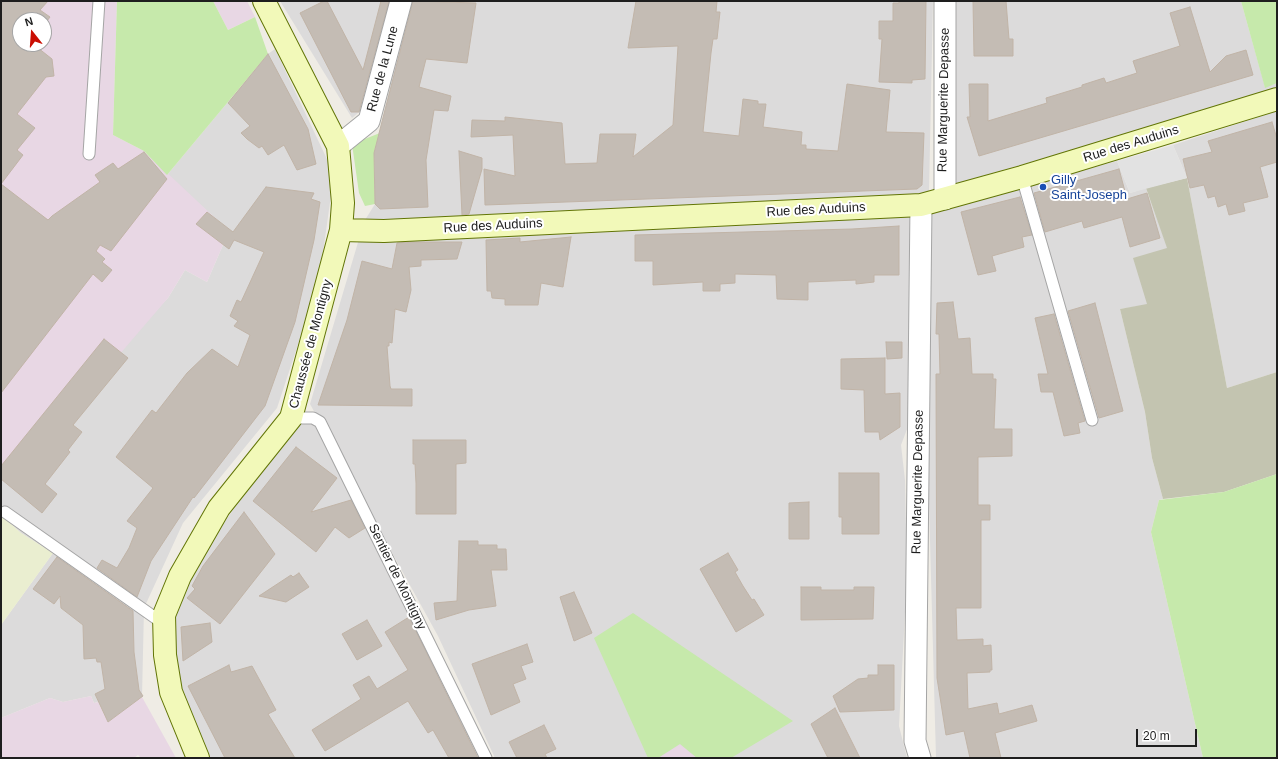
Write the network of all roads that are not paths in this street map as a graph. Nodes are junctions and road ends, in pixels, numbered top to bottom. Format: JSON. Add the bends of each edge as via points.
{"nodes":[{"id":1,"x":99,"y":1,"type":"edge"},
{"id":2,"x":264,"y":1,"type":"edge"},
{"id":3,"x":401,"y":1,"type":"edge"},
{"id":4,"x":945,"y":1,"type":"edge"},
{"id":5,"x":1277,"y":99,"type":"edge"},
{"id":6,"x":338,"y":146,"type":"junction"},
{"id":7,"x":89,"y":154,"type":"dead end"},
{"id":8,"x":1022,"y":177,"type":"junction"},
{"id":9,"x":945,"y":198,"type":"junction"},
{"id":10,"x":921,"y":205,"type":"junction"},
{"id":11,"x":341,"y":230,"type":"junction"},
{"id":12,"x":291,"y":418,"type":"junction"},
{"id":13,"x":1092,"y":420,"type":"dead end"},
{"id":14,"x":5,"y":512,"type":"dead end"},
{"id":15,"x":164,"y":624,"type":"junction"},
{"id":16,"x":198,"y":758,"type":"edge"},
{"id":17,"x":486,"y":758,"type":"edge"},
{"id":18,"x":920,"y":758,"type":"edge"}],
"edges":[{"from":1,"to":7,"type":"lane"},
{"from":2,"to":6,"type":"street","name":"Chaussée de Montigny"},
{"from":3,"to":6,"type":"street","name":"Rue de la Lune","via":[[370,121]]},
{"from":4,"to":9,"type":"street","name":"Rue Marguerite Depasse"},
{"from":5,"to":8,"type":"street","name":"Rue des Auduins"},
{"from":6,"to":11,"type":"street","name":"Chaussée de Montigny","via":[[343,203]]},
{"from":8,"to":9,"type":"street","name":"Rue des Auduins"},
{"from":8,"to":13,"type":"lane"},
{"from":9,"to":10,"type":"street","name":"Rue des Auduins"},
{"from":10,"to":11,"type":"street","name":"Rue des Auduins","via":[[384,231]]},
{"from":10,"to":18,"type":"street","name":"Rue Marguerite Depasse","via":[[915,741]]},
{"from":11,"to":12,"type":"street","name":"Chaussée de Montigny"},
{"from":12,"to":15,"type":"street","name":"Chaussée de Montigny","via":[[219,508],[180,576],[164,615]]},
{"from":12,"to":17,"type":"lane","name":"Sentier de Montigny","via":[[313,418],[320,422]]},
{"from":14,"to":15,"type":"lane"},
{"from":15,"to":16,"type":"street","name":"Chaussée de Montigny","via":[[165,655],[171,692]]}]}
